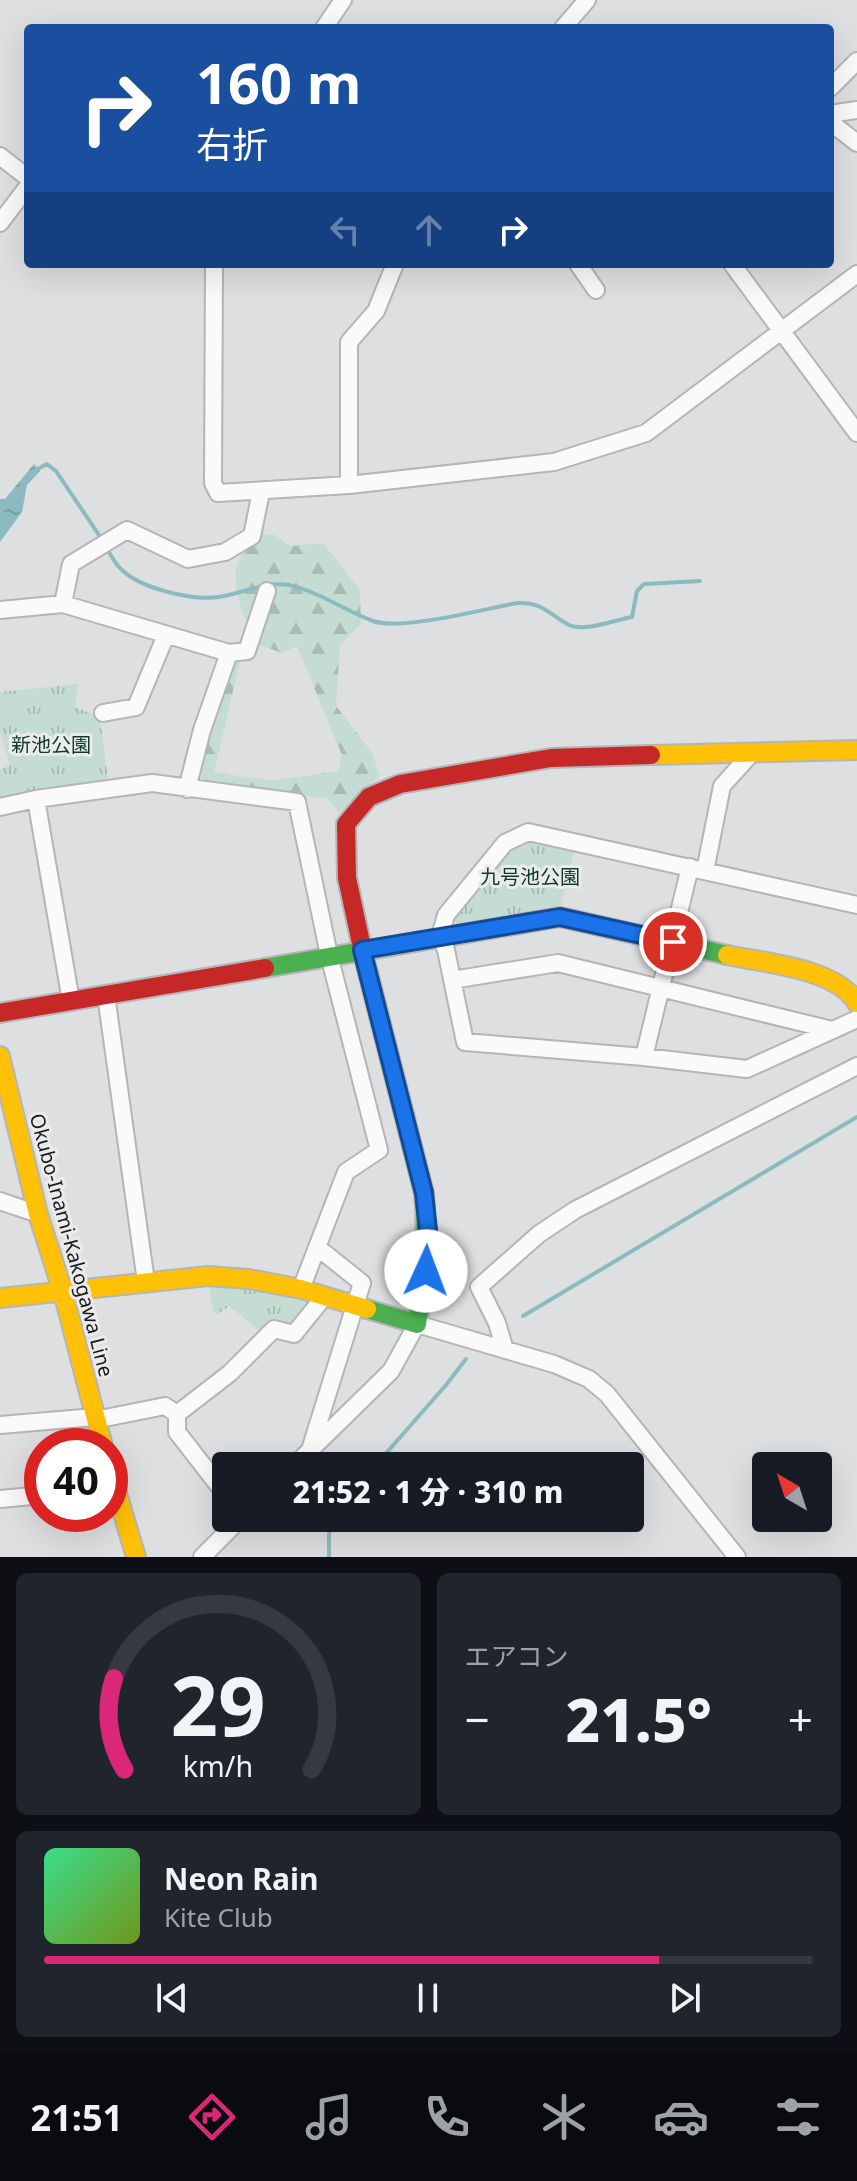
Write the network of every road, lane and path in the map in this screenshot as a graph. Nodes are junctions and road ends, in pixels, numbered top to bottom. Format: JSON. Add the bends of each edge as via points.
{"nodes":[{"id":1,"x":343,"y":0,"type":"edge"},
{"id":2,"x":587,"y":0,"type":"edge"},
{"id":3,"x":327,"y":24,"type":"edge"},
{"id":4,"x":566,"y":24,"type":"edge"},
{"id":5,"x":857,"y":61,"type":"edge"},
{"id":6,"x":834,"y":84,"type":"edge"},
{"id":7,"x":857,"y":110,"type":"edge"},
{"id":8,"x":834,"y":113,"type":"edge"},
{"id":9,"x":834,"y":125,"type":"edge"},
{"id":10,"x":857,"y":143,"type":"edge"},
{"id":11,"x":0,"y":156,"type":"edge"},
{"id":12,"x":24,"y":175,"type":"edge"},
{"id":13,"x":24,"y":191,"type":"edge"},
{"id":14,"x":0,"y":223,"type":"edge"},
{"id":15,"x":214,"y":268,"type":"edge"},
{"id":16,"x":393,"y":268,"type":"edge"},
{"id":17,"x":581,"y":268,"type":"edge"},
{"id":18,"x":735,"y":268,"type":"edge"},
{"id":19,"x":857,"y":274,"type":"edge"},
{"id":20,"x":596,"y":290,"type":"dead end"},
{"id":21,"x":782,"y":333,"type":"junction"},
{"id":22,"x":857,"y":433,"type":"edge"},
{"id":23,"x":349,"y":485,"type":"junction"},
{"id":24,"x":261,"y":492,"type":"junction"},
{"id":25,"x":267,"y":591,"type":"dead end"},
{"id":26,"x":63,"y":604,"type":"junction"},
{"id":27,"x":0,"y":610,"type":"edge"},
{"id":28,"x":166,"y":635,"type":"junction"},
{"id":29,"x":229,"y":653,"type":"junction"},
{"id":30,"x":103,"y":713,"type":"dead end"},
{"id":31,"x":857,"y":750,"type":"edge"},
{"id":32,"x":751,"y":754,"type":"junction"},
{"id":33,"x":187,"y":789,"type":"junction"},
{"id":34,"x":36,"y":799,"type":"junction"},
{"id":35,"x":0,"y":807,"type":"edge"},
{"id":36,"x":697,"y":869,"type":"junction"},
{"id":37,"x":857,"y":905,"type":"edge"},
{"id":38,"x":440,"y":936,"type":"junction"},
{"id":39,"x":673,"y":942,"type":"junction"},
{"id":40,"x":362,"y":950,"type":"junction"},
{"id":41,"x":329,"y":955,"type":"junction"},
{"id":42,"x":452,"y":980,"type":"junction"},
{"id":43,"x":660,"y":988,"type":"junction"},
{"id":44,"x":106,"y":995,"type":"junction"},
{"id":45,"x":71,"y":1001,"type":"junction"},
{"id":46,"x":857,"y":1003,"type":"edge"},
{"id":47,"x":0,"y":1013,"type":"edge"},
{"id":48,"x":857,"y":1019,"type":"edge"},
{"id":49,"x":832,"y":1030,"type":"junction"},
{"id":50,"x":0,"y":1056,"type":"edge"},
{"id":51,"x":644,"y":1057,"type":"junction"},
{"id":52,"x":857,"y":1066,"type":"edge"},
{"id":53,"x":0,"y":1201,"type":"edge"},
{"id":54,"x":38,"y":1214,"type":"junction"},
{"id":55,"x":317,"y":1247,"type":"junction"},
{"id":56,"x":146,"y":1282,"type":"junction"},
{"id":57,"x":301,"y":1289,"type":"junction"},
{"id":58,"x":63,"y":1292,"type":"junction"},
{"id":59,"x":324,"y":1297,"type":"junction"},
{"id":60,"x":0,"y":1298,"type":"edge"},
{"id":61,"x":355,"y":1306,"type":"junction"},
{"id":62,"x":417,"y":1324,"type":"junction"},
{"id":63,"x":505,"y":1350,"type":"junction"},
{"id":64,"x":177,"y":1414,"type":"junction"},
{"id":65,"x":95,"y":1417,"type":"junction"},
{"id":66,"x":0,"y":1425,"type":"edge"},
{"id":67,"x":98,"y":1428,"type":"edge"},
{"id":68,"x":311,"y":1449,"type":"junction"},
{"id":69,"x":308,"y":1452,"type":"edge"},
{"id":70,"x":212,"y":1477,"type":"edge"},
{"id":71,"x":24,"y":1497,"type":"edge"},
{"id":72,"x":0,"y":1499,"type":"edge"},
{"id":73,"x":128,"y":1532,"type":"edge"},
{"id":74,"x":227,"y":1532,"type":"edge"},
{"id":75,"x":136,"y":1557,"type":"edge"},
{"id":76,"x":202,"y":1557,"type":"edge"},
{"id":77,"x":737,"y":1557,"type":"edge"}],
"edges":[{"from":1,"to":3,"type":"street"},
{"from":2,"to":4,"type":"street"},
{"from":5,"to":6,"type":"street"},
{"from":7,"to":8,"type":"street"},
{"from":9,"to":10,"type":"street"},
{"from":11,"to":12,"type":"street"},
{"from":13,"to":14,"type":"street"},
{"from":15,"to":24,"type":"street","via":[[213,483],[218,493]]},
{"from":16,"to":23,"type":"street","via":[[376,311],[349,342]]},
{"from":17,"to":20,"type":"street"},
{"from":18,"to":21,"type":"street"},
{"from":19,"to":21,"type":"street"},
{"from":21,"to":22,"type":"street"},
{"from":21,"to":23,"type":"street","via":[[646,433],[554,462]]},
{"from":23,"to":24,"type":"street"},
{"from":24,"to":26,"type":"street","via":[[252,536],[225,552],[188,559],[127,530],[71,564]]},
{"from":25,"to":29,"type":"street","via":[[247,651]]},
{"from":26,"to":27,"type":"street"},
{"from":26,"to":28,"type":"street"},
{"from":28,"to":29,"type":"street"},
{"from":28,"to":30,"type":"street","via":[[136,707]]},
{"from":29,"to":33,"type":"street"},
{"from":31,"to":32,"type":"street"},
{"from":32,"to":36,"type":"street","via":[[722,786]]},
{"from":32,"to":40,"type":"street","via":[[551,758],[400,784],[369,797],[346,824],[347,878]]},
{"from":33,"to":34,"type":"street","via":[[152,783]]},
{"from":33,"to":41,"type":"street","via":[[297,802]]},
{"from":34,"to":35,"type":"street"},
{"from":34,"to":45,"type":"street"},
{"from":36,"to":37,"type":"street"},
{"from":36,"to":38,"type":"street","via":[[528,832],[505,843],[446,915]]},
{"from":36,"to":39,"type":"street"},
{"from":38,"to":39,"type":"street","via":[[560,917]]},
{"from":38,"to":40,"type":"street"},
{"from":38,"to":42,"type":"street"},
{"from":39,"to":43,"type":"street"},
{"from":39,"to":46,"type":"street","via":[[822,976],[849,990]]},
{"from":40,"to":41,"type":"street"},
{"from":40,"to":62,"type":"street","via":[[424,1193],[426,1271]]},
{"from":41,"to":44,"type":"street"},
{"from":41,"to":55,"type":"street","via":[[379,1150],[346,1172]]},
{"from":42,"to":43,"type":"street","via":[[558,963]]},
{"from":42,"to":51,"type":"street","via":[[465,1042]]},
{"from":43,"to":49,"type":"street"},
{"from":43,"to":51,"type":"street"},
{"from":44,"to":45,"type":"street"},
{"from":44,"to":56,"type":"street"},
{"from":45,"to":47,"type":"street"},
{"from":48,"to":49,"type":"street"},
{"from":49,"to":51,"type":"street","via":[[747,1069]]},
{"from":50,"to":54,"type":"street","name":"Okubo-Inami-Kakogawa Line"},
{"from":52,"to":63,"type":"street","via":[[643,1173],[539,1234],[479,1287]]},
{"from":53,"to":54,"type":"street"},
{"from":54,"to":58,"type":"street","name":"Okubo-Inami-Kakogawa Line"},
{"from":55,"to":57,"type":"street"},
{"from":55,"to":61,"type":"street","via":[[362,1283]]},
{"from":56,"to":57,"type":"street","via":[[208,1276]]},
{"from":56,"to":58,"type":"street"},
{"from":57,"to":59,"type":"street"},
{"from":58,"to":60,"type":"street"},
{"from":58,"to":65,"type":"street","name":"Okubo-Inami-Kakogawa Line"},
{"from":59,"to":61,"type":"street"},
{"from":59,"to":64,"type":"street","via":[[294,1334],[274,1329],[230,1373]]},
{"from":61,"to":62,"type":"street"},
{"from":61,"to":68,"type":"street"},
{"from":62,"to":63,"type":"street"},
{"from":62,"to":68,"type":"street","via":[[391,1371]]},
{"from":63,"to":77,"type":"street","via":[[589,1379],[607,1394]]},
{"from":64,"to":65,"type":"street","via":[[165,1406]]},
{"from":64,"to":70,"type":"street","via":[[177,1432]]},
{"from":65,"to":66,"type":"street"},
{"from":65,"to":67,"type":"street","name":"Okubo-Inami-Kakogawa Line"},
{"from":68,"to":69,"type":"street"},
{"from":71,"to":72,"type":"street"},
{"from":73,"to":75,"type":"street"},
{"from":74,"to":76,"type":"street"}]}
